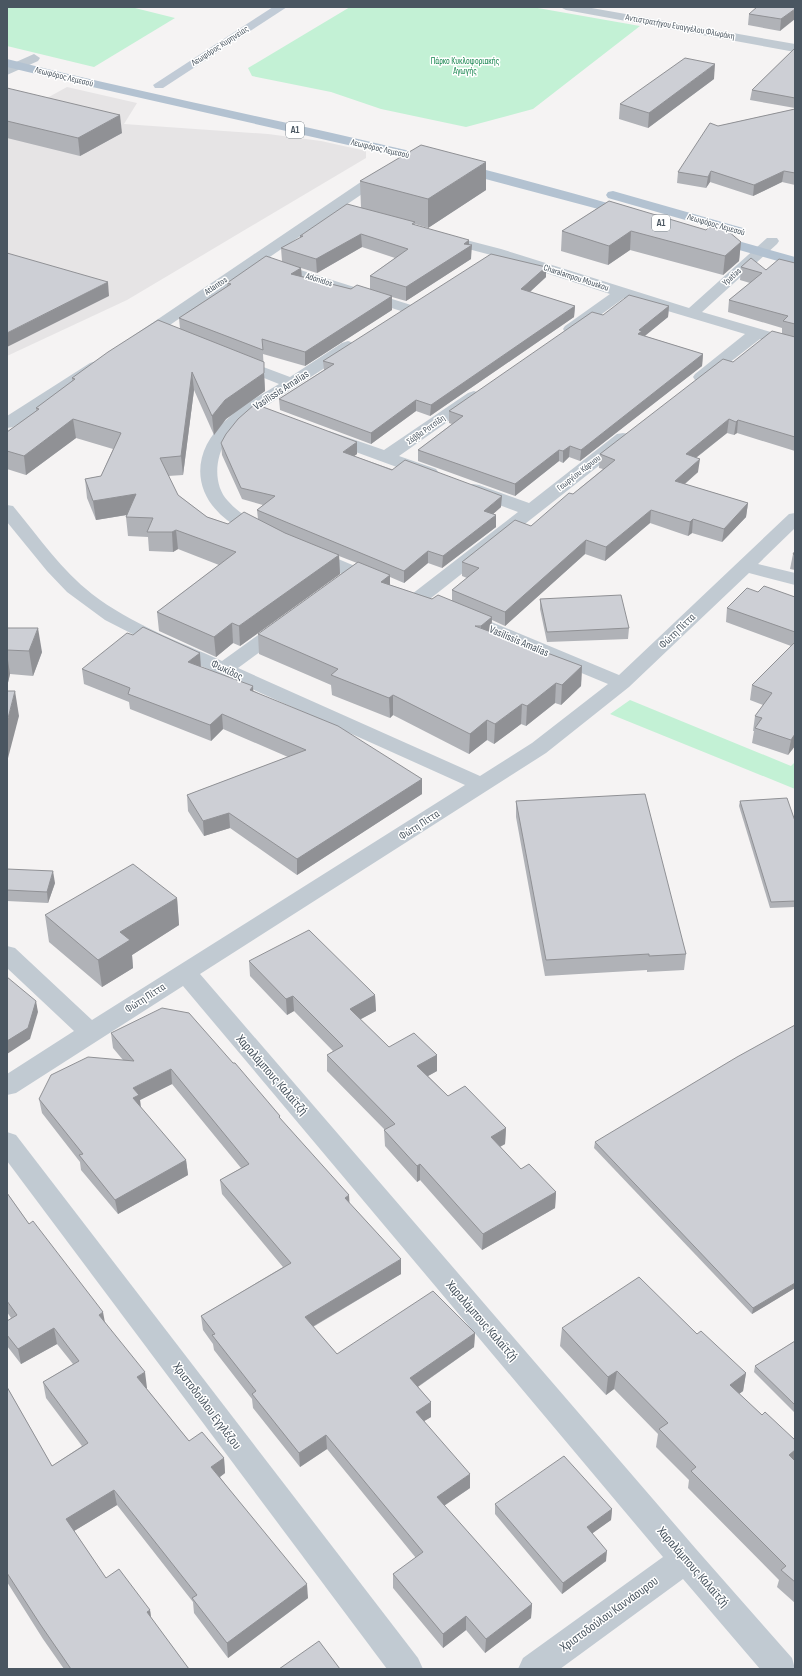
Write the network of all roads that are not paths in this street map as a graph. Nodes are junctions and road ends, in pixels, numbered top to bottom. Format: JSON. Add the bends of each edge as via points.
{"nodes":[{"id":1,"x":281,"y":7,"type":"edge"},
{"id":2,"x":566,"y":7,"type":"edge"},
{"id":3,"x":795,"y":48,"type":"edge"},
{"id":4,"x":7,"y":50,"type":"edge"},
{"id":5,"x":34,"y":58,"type":"junction"},
{"id":6,"x":50,"y":61,"type":"dead end"},
{"id":7,"x":11,"y":67,"type":"edge"},
{"id":8,"x":143,"y":81,"type":"dead end"},
{"id":9,"x":159,"y":84,"type":"junction"},
{"id":10,"x":178,"y":89,"type":"dead end"},
{"id":11,"x":292,"y":116,"type":"dead end"},
{"id":12,"x":423,"y":147,"type":"junction"},
{"id":13,"x":410,"y":155,"type":"junction"},
{"id":14,"x":429,"y":234,"type":"edge"},
{"id":15,"x":772,"y":241,"type":"junction"},
{"id":16,"x":787,"y":245,"type":"dead end"},
{"id":17,"x":496,"y":252,"type":"junction"},
{"id":18,"x":759,"y":252,"type":"junction"},
{"id":19,"x":255,"y":260,"type":"junction"},
{"id":20,"x":795,"y":262,"type":"edge"},
{"id":21,"x":478,"y":264,"type":"edge"},
{"id":22,"x":622,"y":293,"type":"junction"},
{"id":23,"x":692,"y":313,"type":"junction"},
{"id":24,"x":387,"y":321,"type":"edge"},
{"id":25,"x":758,"y":332,"type":"junction"},
{"id":26,"x":362,"y":337,"type":"edge"},
{"id":27,"x":556,"y":339,"type":"edge"},
{"id":28,"x":795,"y":344,"type":"edge"},
{"id":29,"x":128,"y":346,"type":"edge"},
{"id":30,"x":226,"y":357,"type":"edge"},
{"id":31,"x":109,"y":358,"type":"edge"},
{"id":32,"x":292,"y":383,"type":"junction"},
{"id":33,"x":690,"y":385,"type":"edge"},
{"id":34,"x":485,"y":388,"type":"edge"},
{"id":35,"x":253,"y":408,"type":"junction"},
{"id":36,"x":275,"y":416,"type":"edge"},
{"id":37,"x":7,"y":423,"type":"edge"},
{"id":38,"x":635,"y":429,"type":"edge"},
{"id":39,"x":312,"y":430,"type":"edge"},
{"id":40,"x":386,"y":457,"type":"junction"},
{"id":41,"x":7,"y":510,"type":"edge"},
{"id":42,"x":530,"y":510,"type":"junction"},
{"id":43,"x":795,"y":518,"type":"edge"},
{"id":44,"x":278,"y":539,"type":"edge"},
{"id":45,"x":299,"y":548,"type":"edge"},
{"id":46,"x":745,"y":566,"type":"junction"},
{"id":47,"x":356,"y":573,"type":"junction"},
{"id":48,"x":795,"y":579,"type":"edge"},
{"id":49,"x":338,"y":587,"type":"edge"},
{"id":50,"x":419,"y":599,"type":"junction"},
{"id":51,"x":299,"y":615,"type":"edge"},
{"id":52,"x":224,"y":669,"type":"junction"},
{"id":53,"x":622,"y":683,"type":"junction"},
{"id":54,"x":481,"y":784,"type":"junction"},
{"id":55,"x":7,"y":954,"type":"edge"},
{"id":56,"x":185,"y":972,"type":"junction"},
{"id":57,"x":90,"y":1032,"type":"junction"},
{"id":58,"x":7,"y":1086,"type":"edge"},
{"id":59,"x":7,"y":1142,"type":"edge"},
{"id":60,"x":685,"y":1559,"type":"junction"},
{"id":61,"x":407,"y":1669,"type":"edge"},
{"id":62,"x":534,"y":1669,"type":"edge"},
{"id":63,"x":781,"y":1669,"type":"edge"}],
"edges":[{"from":1,"to":9,"type":"main road","name":"Λεωφόρος Κυρηνείας"},
{"from":2,"to":3,"type":"street","name":"Αντιστρατήγου Ευαγγέλου Φλωράκη"},
{"from":4,"to":5,"type":"main road","name":"Λεωφόρος Λεμεσού"},
{"from":5,"to":6,"type":"main road","name":"Λεωφόρος Λεμεσού"},
{"from":5,"to":7,"type":"street"},
{"from":7,"to":13,"type":"main road","name":"Λεωφόρος Λεμεσού","number":"A1"},
{"from":8,"to":9,"type":"main road"},
{"from":9,"to":10,"type":"main road"},
{"from":11,"to":12,"type":"main road","name":"Λεωφόρος Λεμεσού","number":"A1"},
{"from":12,"to":13,"type":"street","name":"Atlantos"},
{"from":12,"to":15,"type":"main road","name":"Λεωφόρος Λεμεσού","number":"A1","via":[[632,200]]},
{"from":13,"to":18,"type":"main road","name":"Λεωφόρος Λεμεσού","number":"A1","via":[[525,184]]},
{"from":13,"to":19,"type":"street","name":"Atlantos","via":[[340,210]]},
{"from":14,"to":17,"type":"street","name":"Charalampou Mouskou"},
{"from":15,"to":16,"type":"main road","name":"Λεωφόρος Λεμεσού","number":"A1"},
{"from":15,"to":18,"type":"street","name":"Ypatias"},
{"from":17,"to":21,"type":"street"},
{"from":17,"to":22,"type":"street","name":"Charalampou Mouskou"},
{"from":18,"to":20,"type":"main road","name":"Λεωφόρος Λεμεσού","number":"A1"},
{"from":18,"to":23,"type":"street","name":"Ypatias"},
{"from":19,"to":24,"type":"street","name":"Adonidos","via":[[413,304]]},
{"from":19,"to":29,"type":"street","name":"Atlantos","via":[[161,332]]},
{"from":22,"to":23,"type":"street","name":"Charalampou Mouskou"},
{"from":22,"to":27,"type":"street"},
{"from":23,"to":25,"type":"street","name":"Charalampou Mouskou"},
{"from":25,"to":28,"type":"street","name":"Charalampou Mouskou"},
{"from":25,"to":33,"type":"street"},
{"from":26,"to":32,"type":"street","name":"Vasilissis Amalias"},
{"from":30,"to":32,"type":"street"},
{"from":31,"to":37,"type":"street"},
{"from":32,"to":35,"type":"street","name":"Vasilissis Amalias"},
{"from":34,"to":40,"type":"street","name":"Σάββα Ροτσίδη"},
{"from":35,"to":36,"type":"street"},
{"from":35,"to":44,"type":"street","name":"Vasilissis Amalias","via":[[233,423],[219,438],[211,453],[208,470],[210,489],[219,504],[230,514]]},
{"from":38,"to":42,"type":"street","name":"Γεωργίου Κάρυου"},
{"from":39,"to":40,"type":"street"},
{"from":40,"to":42,"type":"street"},
{"from":41,"to":52,"type":"street","name":"Φωκίδος","via":[[46,561],[86,599],[119,620]]},
{"from":42,"to":50,"type":"street","name":"Γεωργίου Κάρυου"},
{"from":43,"to":46,"type":"street","name":"Φώτη Πίττα"},
{"from":45,"to":47,"type":"street","name":"Vasilissis Amalias"},
{"from":46,"to":48,"type":"street"},
{"from":46,"to":53,"type":"street","name":"Φώτη Πίττα"},
{"from":47,"to":49,"type":"street"},
{"from":47,"to":50,"type":"street","name":"Vasilissis Amalias"},
{"from":50,"to":53,"type":"street","name":"Vasilissis Amalias"},
{"from":51,"to":52,"type":"street"},
{"from":52,"to":54,"type":"street","name":"Φωκίδος"},
{"from":53,"to":54,"type":"street","name":"Φώτη Πίττα","via":[[539,748]]},
{"from":54,"to":56,"type":"street","name":"Φώτη Πίττα"},
{"from":55,"to":57,"type":"street"},
{"from":56,"to":57,"type":"street","name":"Φώτη Πίττα"},
{"from":56,"to":60,"type":"street","name":"Χαραλάμπους Καλαϊτζή"},
{"from":57,"to":58,"type":"street","name":"Φώτη Πίττα"},
{"from":59,"to":61,"type":"street","name":"Χριστοδούλου Εγγλέζου"},
{"from":60,"to":62,"type":"street","name":"Χριστοδούλου Καννάουρου"},
{"from":60,"to":63,"type":"street","name":"Χαραλάμπους Καλαϊτζή"}]}
